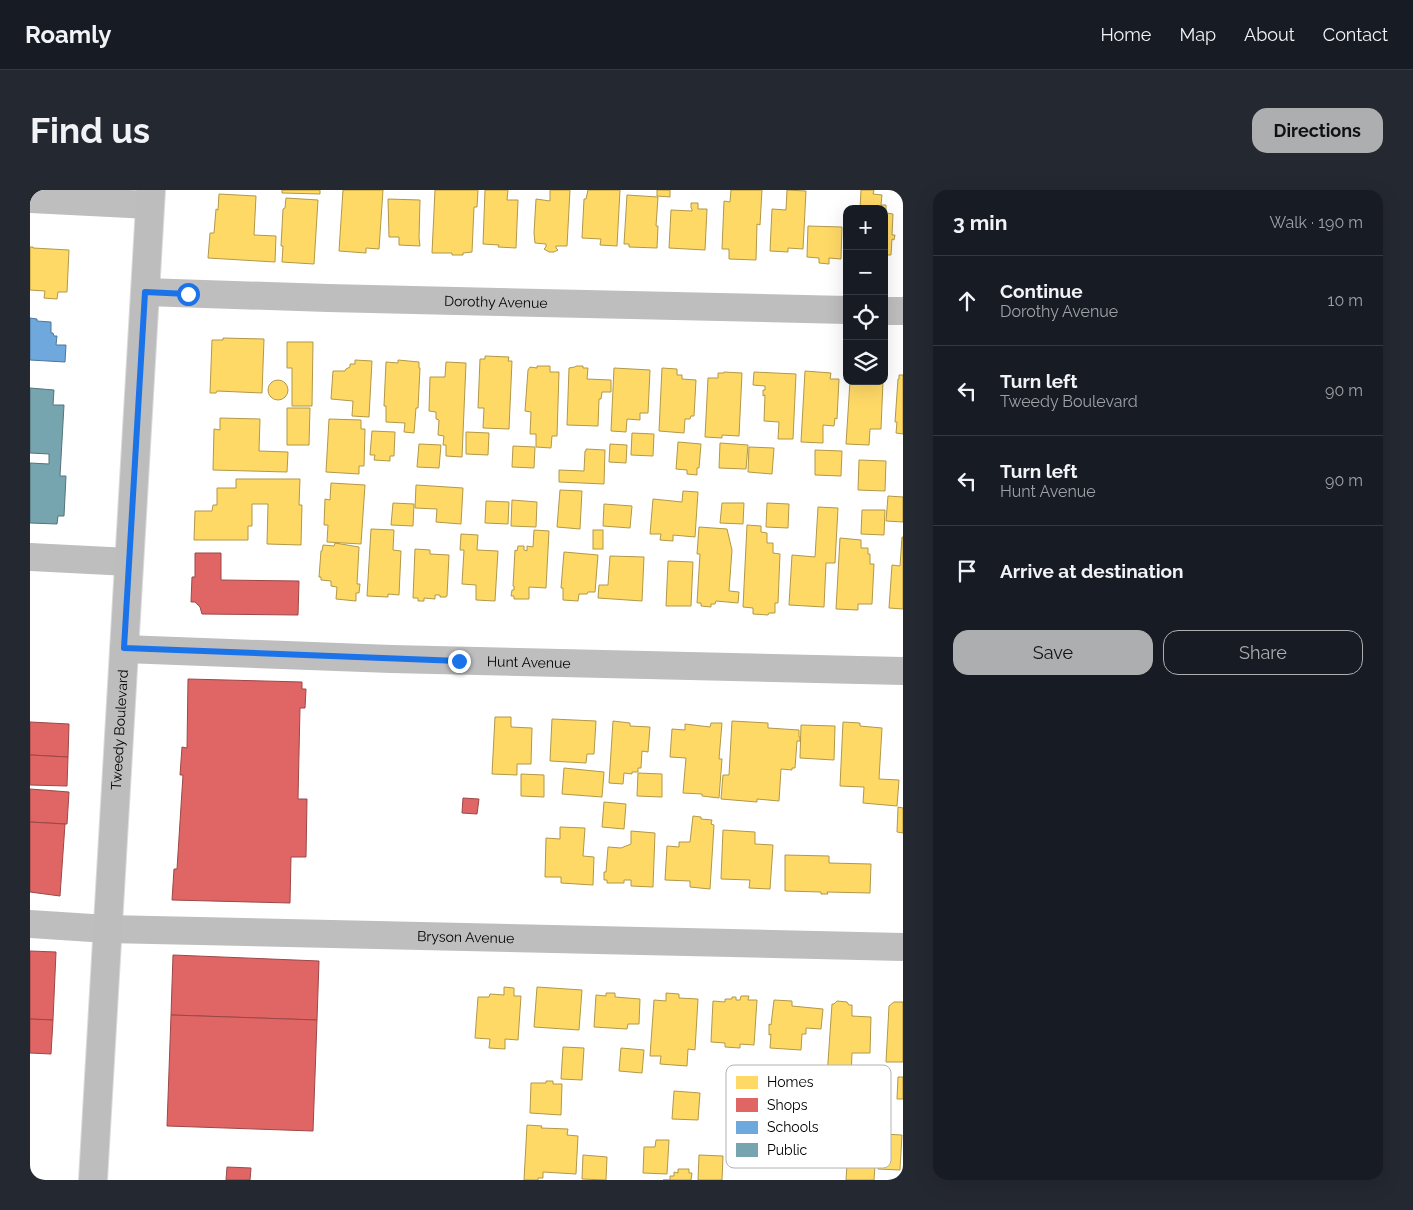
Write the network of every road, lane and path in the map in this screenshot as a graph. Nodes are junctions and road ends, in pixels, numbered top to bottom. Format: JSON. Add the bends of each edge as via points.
{"nodes":[{"id":1,"x":150,"y":198,"type":"edge"},
{"id":2,"x":30,"y":199,"type":"edge"},
{"id":3,"x":145,"y":292,"type":"junction"},
{"id":4,"x":843,"y":310,"type":"edge"},
{"id":5,"x":888,"y":311,"type":"edge"},
{"id":6,"x":903,"y":312,"type":"edge"},
{"id":7,"x":30,"y":557,"type":"edge"},
{"id":8,"x":129,"y":562,"type":"junction"},
{"id":9,"x":124,"y":648,"type":"junction"},
{"id":10,"x":903,"y":671,"type":"edge"},
{"id":11,"x":30,"y":924,"type":"edge"},
{"id":12,"x":107,"y":929,"type":"junction"},
{"id":13,"x":903,"y":948,"type":"edge"},
{"id":14,"x":92,"y":1180,"type":"edge"}],
"edges":[{"from":1,"to":2,"type":"street"},
{"from":1,"to":3,"type":"main road","name":"Tweedy Boulevard"},
{"from":3,"to":4,"type":"street","name":"Dorothy Avenue"},
{"from":3,"to":8,"type":"main road","name":"Tweedy Boulevard"},
{"from":5,"to":6,"type":"street"},
{"from":7,"to":8,"type":"street"},
{"from":8,"to":9,"type":"main road","name":"Tweedy Boulevard"},
{"from":9,"to":10,"type":"street","name":"Hunt Avenue","via":[[391,659]]},
{"from":9,"to":12,"type":"main road","name":"Tweedy Boulevard"},
{"from":11,"to":12,"type":"street","name":"Bryson Avenue"},
{"from":12,"to":13,"type":"street","name":"Bryson Avenue"},
{"from":12,"to":14,"type":"main road","name":"Tweedy Boulevard"}]}
